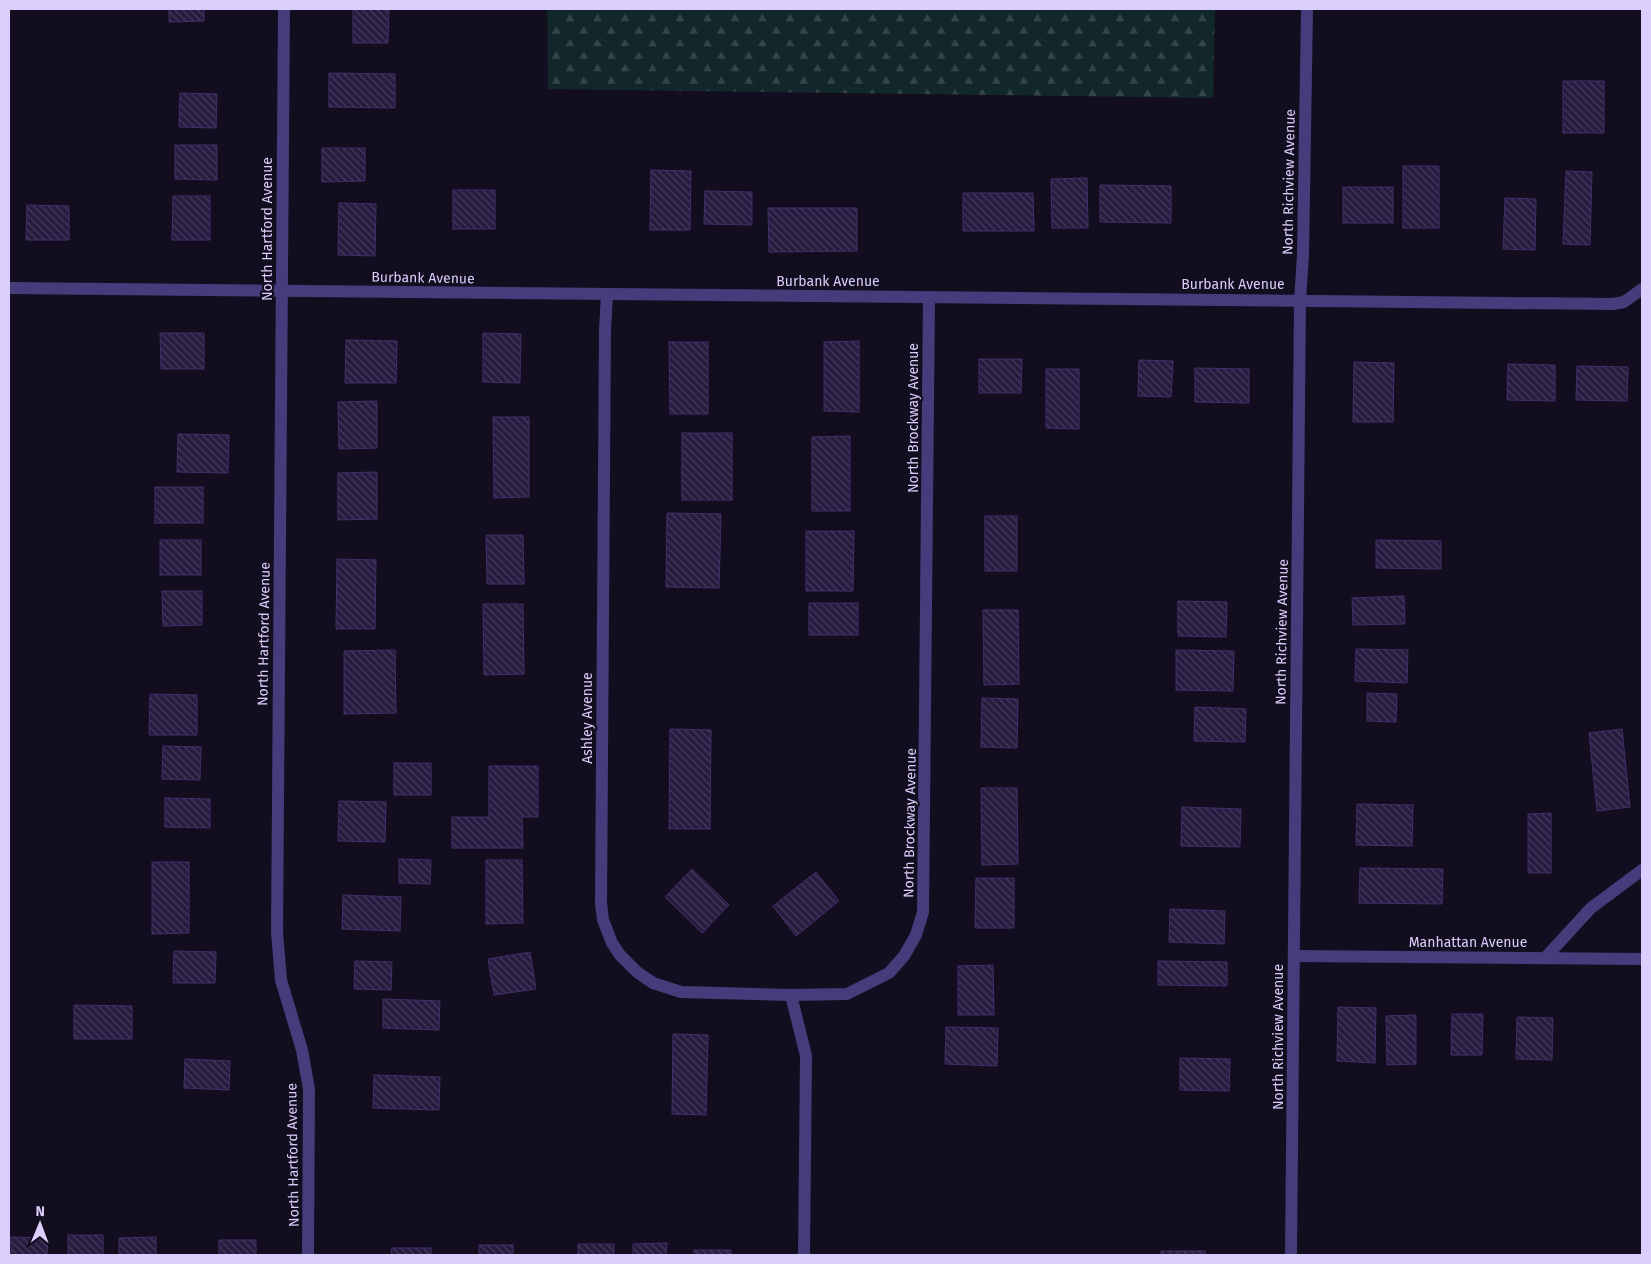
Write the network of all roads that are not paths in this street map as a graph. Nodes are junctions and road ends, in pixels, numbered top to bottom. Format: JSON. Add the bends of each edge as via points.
{"nodes":[{"id":1,"x":284,"y":9,"type":"edge"},
{"id":2,"x":1307,"y":9,"type":"edge"},
{"id":3,"x":9,"y":288,"type":"edge"},
{"id":4,"x":1642,"y":288,"type":"edge"},
{"id":5,"x":282,"y":292,"type":"junction"},
{"id":6,"x":607,"y":294,"type":"junction"},
{"id":7,"x":929,"y":297,"type":"junction"},
{"id":8,"x":1300,"y":300,"type":"junction"},
{"id":9,"x":1642,"y":870,"type":"edge"},
{"id":10,"x":1294,"y":956,"type":"junction"},
{"id":11,"x":1545,"y":958,"type":"junction"},
{"id":12,"x":1642,"y":959,"type":"edge"},
{"id":13,"x":791,"y":995,"type":"junction"},
{"id":14,"x":308,"y":1255,"type":"edge"},
{"id":15,"x":804,"y":1255,"type":"edge"},
{"id":16,"x":1291,"y":1255,"type":"edge"}],
"edges":[{"from":1,"to":5,"type":"street","name":"North Hartford Avenue"},
{"from":2,"to":8,"type":"street","name":"North Richview Avenue"},
{"from":3,"to":5,"type":"street","name":"Burbank Avenue"},
{"from":4,"to":8,"type":"street","name":"Burbank Avenue","via":[[1624,302],[1613,304]]},
{"from":5,"to":6,"type":"street","name":"Burbank Avenue"},
{"from":5,"to":14,"type":"street","name":"North Hartford Avenue","via":[[277,932],[282,980],[302,1050],[309,1089]]},
{"from":6,"to":7,"type":"street","name":"Burbank Avenue"},
{"from":6,"to":13,"type":"street","name":"Ashley Avenue","via":[[603,920],[620,955],[653,983],[680,992]]},
{"from":7,"to":8,"type":"street","name":"Burbank Avenue"},
{"from":7,"to":13,"type":"street","name":"North Brockway Avenue","via":[[923,912],[916,935],[904,956],[889,972],[847,994]]},
{"from":8,"to":10,"type":"street","name":"North Richview Avenue"},
{"from":9,"to":11,"type":"street","via":[[1591,908]]},
{"from":10,"to":11,"type":"street","name":"Manhattan Avenue"},
{"from":10,"to":16,"type":"street","name":"North Richview Avenue"},
{"from":11,"to":12,"type":"street","name":"Manhattan Avenue"},
{"from":13,"to":15,"type":"street","via":[[806,1056]]}]}
